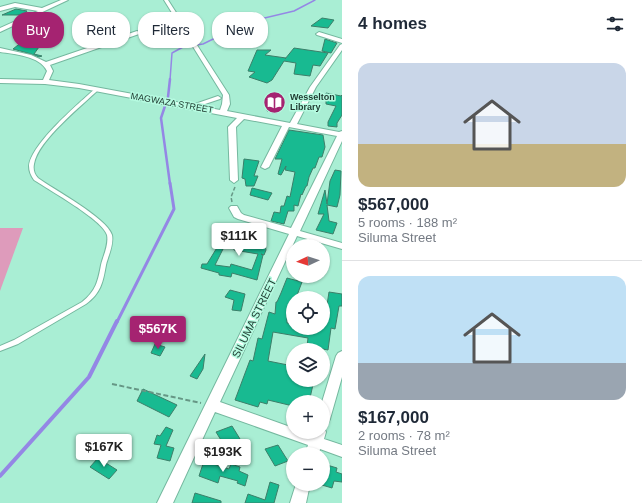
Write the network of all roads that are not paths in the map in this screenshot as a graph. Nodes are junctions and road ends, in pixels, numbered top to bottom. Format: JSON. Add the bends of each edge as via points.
{"nodes":[{"id":1,"x":30,"y":0,"type":"edge"},
{"id":2,"x":66,"y":0,"type":"edge"},
{"id":3,"x":166,"y":0,"type":"edge"},
{"id":4,"x":1,"y":5,"type":"edge"},
{"id":5,"x":17,"y":5,"type":"junction"},
{"id":6,"x":43,"y":10,"type":"junction"},
{"id":7,"x":0,"y":30,"type":"edge"},
{"id":8,"x":137,"y":34,"type":"dead end"},
{"id":9,"x":319,"y":34,"type":"dead end"},
{"id":10,"x":342,"y":41,"type":"edge"},
{"id":11,"x":342,"y":46,"type":"edge"},
{"id":12,"x":0,"y":50,"type":"edge"},
{"id":13,"x":339,"y":55,"type":"edge"},
{"id":14,"x":45,"y":64,"type":"junction"},
{"id":15,"x":0,"y":81,"type":"edge"},
{"id":16,"x":44,"y":82,"type":"junction"},
{"id":17,"x":97,"y":89,"type":"junction"},
{"id":18,"x":223,"y":91,"type":"junction"},
{"id":19,"x":218,"y":98,"type":"junction"},
{"id":20,"x":185,"y":105,"type":"junction"},
{"id":21,"x":210,"y":110,"type":"junction"},
{"id":22,"x":223,"y":112,"type":"junction"},
{"id":23,"x":243,"y":116,"type":"junction"},
{"id":24,"x":290,"y":125,"type":"junction"},
{"id":25,"x":342,"y":134,"type":"edge"},
{"id":26,"x":265,"y":167,"type":"dead end"},
{"id":27,"x":234,"y":180,"type":"road end"},
{"id":28,"x":234,"y":208,"type":"road end"},
{"id":29,"x":295,"y":233,"type":"junction"},
{"id":30,"x":342,"y":246,"type":"edge"},
{"id":31,"x":0,"y":349,"type":"edge"},
{"id":32,"x":342,"y":356,"type":"edge"},
{"id":33,"x":330,"y":396,"type":"edge"},
{"id":34,"x":212,"y":405,"type":"junction"},
{"id":35,"x":316,"y":442,"type":"edge"},
{"id":36,"x":342,"y":451,"type":"edge"},
{"id":37,"x":302,"y":491,"type":"edge"},
{"id":38,"x":165,"y":503,"type":"edge"},
{"id":39,"x":298,"y":503,"type":"edge"}],
"edges":[{"from":1,"to":5,"type":"street"},
{"from":2,"to":6,"type":"street"},
{"from":3,"to":18,"type":"street"},
{"from":4,"to":5,"type":"street"},
{"from":5,"to":6,"type":"street"},
{"from":6,"to":7,"type":"street"},
{"from":8,"to":14,"type":"street"},
{"from":9,"to":10,"type":"street"},
{"from":11,"to":13,"type":"street"},
{"from":12,"to":14,"type":"street","via":[[33,58]]},
{"from":13,"to":24,"type":"street","via":[[312,87]]},
{"from":14,"to":16,"type":"street","via":[[50,72]]},
{"from":15,"to":16,"type":"street","name":"MAGWAZA STREET"},
{"from":16,"to":17,"type":"street","name":"MAGWAZA STREET"},
{"from":17,"to":20,"type":"street","name":"MAGWAZA STREET"},
{"from":17,"to":31,"type":"lane","via":[[50,136],[34,157],[31,169],[36,179],[91,216],[108,232],[109,241],[101,282],[94,295],[84,303]]},
{"from":18,"to":19,"type":"street"},
{"from":18,"to":22,"type":"street","via":[[227,100]]},
{"from":19,"to":20,"type":"street","via":[[204,104]]},
{"from":19,"to":21,"type":"street"},
{"from":20,"to":21,"type":"street","name":"MAGWAZA STREET"},
{"from":21,"to":22,"type":"street","name":"MAGWAZA STREET"},
{"from":22,"to":23,"type":"street","name":"MAGWAZA STREET"},
{"from":23,"to":24,"type":"street","name":"MAGWAZA STREET"},
{"from":23,"to":27,"type":"street","via":[[232,127]]},
{"from":24,"to":25,"type":"street","name":"MAGWAZA STREET"},
{"from":24,"to":26,"type":"street"},
{"from":25,"to":29,"type":"street","name":"SILUMA STREET"},
{"from":28,"to":29,"type":"street","via":[[241,217]]},
{"from":29,"to":30,"type":"street"},
{"from":29,"to":34,"type":"street","name":"SILUMA STREET"},
{"from":32,"to":33,"type":"street"},
{"from":34,"to":35,"type":"street"},
{"from":34,"to":38,"type":"street","name":"SILUMA STREET"},
{"from":35,"to":36,"type":"street"},
{"from":37,"to":39,"type":"street"}]}
